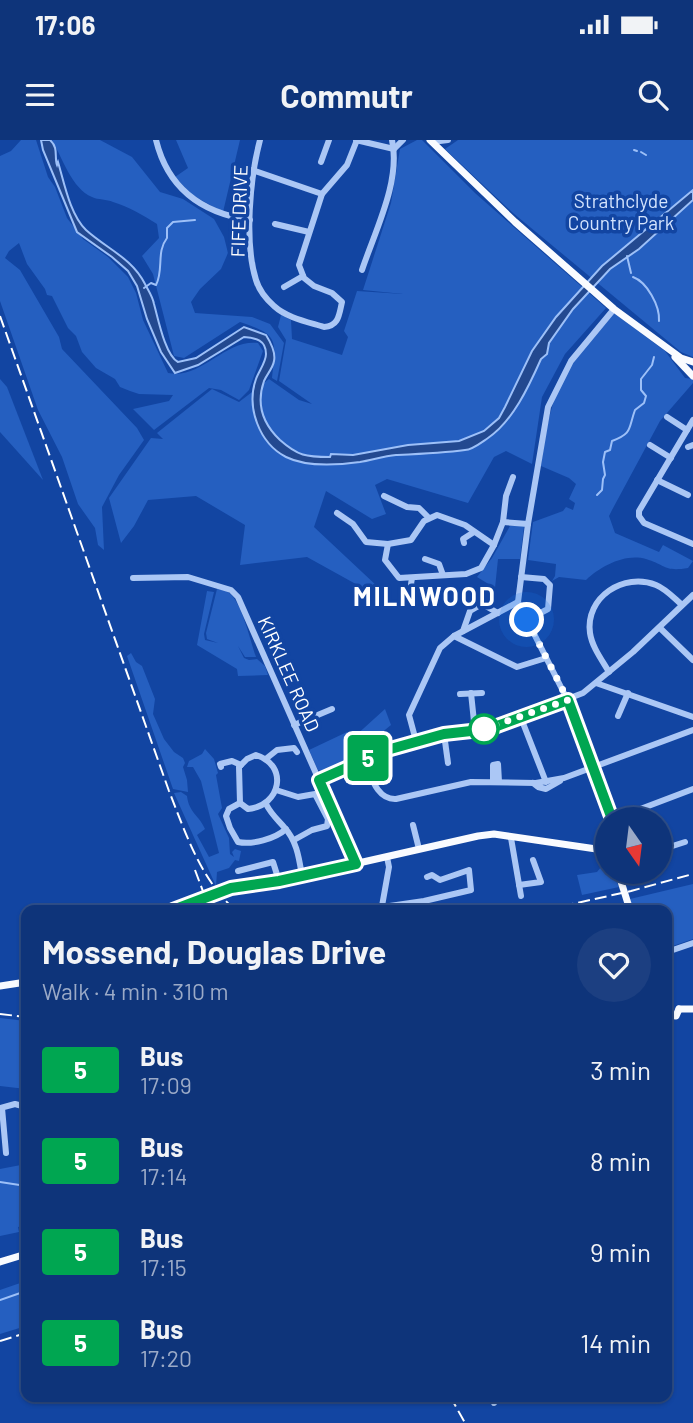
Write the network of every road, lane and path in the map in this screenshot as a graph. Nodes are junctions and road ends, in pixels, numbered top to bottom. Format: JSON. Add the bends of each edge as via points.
{"nodes":[{"id":1,"x":156,"y":140,"type":"edge"},
{"id":2,"x":260,"y":140,"type":"edge"},
{"id":3,"x":329,"y":140,"type":"edge"},
{"id":4,"x":356,"y":140,"type":"edge"},
{"id":5,"x":392,"y":140,"type":"edge"},
{"id":6,"x":403,"y":140,"type":"edge"},
{"id":7,"x":448,"y":140,"type":"edge"},
{"id":8,"x":431,"y":141,"type":"edge"},
{"id":9,"x":394,"y":149,"type":"junction"},
{"id":10,"x":321,"y":162,"type":"dead end"},
{"id":11,"x":253,"y":170,"type":"junction"},
{"id":12,"x":322,"y":194,"type":"junction"},
{"id":13,"x":250,"y":220,"type":"junction"},
{"id":14,"x":275,"y":224,"type":"dead end"},
{"id":15,"x":309,"y":232,"type":"junction"},
{"id":16,"x":362,"y":270,"type":"dead end"},
{"id":17,"x":303,"y":276,"type":"junction"},
{"id":18,"x":284,"y":287,"type":"dead end"},
{"id":19,"x":614,"y":309,"type":"junction"},
{"id":20,"x":668,"y":348,"type":"junction"},
{"id":21,"x":692,"y":362,"type":"edge"},
{"id":22,"x":690,"y":373,"type":"edge"},
{"id":23,"x":667,"y":417,"type":"dead end"},
{"id":24,"x":693,"y":420,"type":"edge"},
{"id":25,"x":687,"y":430,"type":"junction"},
{"id":26,"x":650,"y":445,"type":"dead end"},
{"id":27,"x":671,"y":458,"type":"junction"},
{"id":28,"x":513,"y":477,"type":"dead end"},
{"id":29,"x":657,"y":480,"type":"junction"},
{"id":30,"x":688,"y":495,"type":"dead end"},
{"id":31,"x":383,"y":496,"type":"dead end"},
{"id":32,"x":337,"y":513,"type":"dead end"},
{"id":33,"x":429,"y":517,"type":"junction"},
{"id":34,"x":503,"y":522,"type":"junction"},
{"id":35,"x":528,"y":524,"type":"junction"},
{"id":36,"x":474,"y":532,"type":"junction"},
{"id":37,"x":462,"y":540,"type":"dead end"},
{"id":38,"x":388,"y":544,"type":"junction"},
{"id":39,"x":693,"y":544,"type":"edge"},
{"id":40,"x":494,"y":545,"type":"junction"},
{"id":41,"x":425,"y":559,"type":"dead end"},
{"id":42,"x":443,"y":575,"type":"junction"},
{"id":43,"x":521,"y":577,"type":"junction"},
{"id":44,"x":133,"y":578,"type":"dead end"},
{"id":45,"x":412,"y":578,"type":"junction"},
{"id":46,"x":433,"y":592,"type":"dead end"},
{"id":47,"x":693,"y":595,"type":"edge"},
{"id":48,"x":518,"y":602,"type":"junction"},
{"id":49,"x":682,"y":605,"type":"junction"},
{"id":50,"x":498,"y":613,"type":"junction"},
{"id":51,"x":527,"y":620,"type":"junction"},
{"id":52,"x":660,"y":628,"type":"junction"},
{"id":53,"x":463,"y":631,"type":"junction"},
{"id":54,"x":454,"y":636,"type":"junction"},
{"id":55,"x":546,"y":658,"type":"junction"},
{"id":56,"x":693,"y":660,"type":"edge"},
{"id":57,"x":609,"y":672,"type":"junction"},
{"id":58,"x":596,"y":683,"type":"junction"},
{"id":59,"x":471,"y":693,"type":"junction"},
{"id":60,"x":482,"y":693,"type":"dead end"},
{"id":61,"x":460,"y":694,"type":"dead end"},
{"id":62,"x":628,"y":694,"type":"junction"},
{"id":63,"x":568,"y":700,"type":"junction"},
{"id":64,"x":332,"y":709,"type":"dead end"},
{"id":65,"x":618,"y":716,"type":"dead end"},
{"id":66,"x":693,"y":717,"type":"edge"},
{"id":67,"x":521,"y":718,"type":"junction"},
{"id":68,"x":294,"y":725,"type":"junction"},
{"id":69,"x":693,"y":730,"type":"edge"},
{"id":70,"x":475,"y":731,"type":"junction"},
{"id":71,"x":444,"y":734,"type":"junction"},
{"id":72,"x":416,"y":741,"type":"junction"},
{"id":73,"x":295,"y":747,"type":"dead end"},
{"id":74,"x":267,"y":758,"type":"junction"},
{"id":75,"x":364,"y":760,"type":"junction"},
{"id":76,"x":448,"y":763,"type":"dead end"},
{"id":77,"x":241,"y":765,"type":"junction"},
{"id":78,"x":221,"y":767,"type":"dead end"},
{"id":79,"x":593,"y":767,"type":"junction"},
{"id":80,"x":564,"y":778,"type":"junction"},
{"id":81,"x":319,"y":780,"type":"junction"},
{"id":82,"x":546,"y":782,"type":"junction"},
{"id":83,"x":533,"y":783,"type":"junction"},
{"id":84,"x":693,"y":789,"type":"edge"},
{"id":85,"x":276,"y":790,"type":"junction"},
{"id":86,"x":240,"y":803,"type":"junction"},
{"id":87,"x":266,"y":804,"type":"junction"},
{"id":88,"x":608,"y":807,"type":"edge"},
{"id":89,"x":645,"y":807,"type":"edge"},
{"id":90,"x":413,"y":825,"type":"dead end"},
{"id":91,"x":286,"y":829,"type":"junction"},
{"id":92,"x":511,"y":838,"type":"junction"},
{"id":93,"x":294,"y":840,"type":"junction"},
{"id":94,"x":689,"y":840,"type":"edge"},
{"id":95,"x":672,"y":846,"type":"edge"},
{"id":96,"x":419,"y":849,"type":"junction"},
{"id":97,"x":595,"y":849,"type":"edge"},
{"id":98,"x":387,"y":857,"type":"junction"},
{"id":99,"x":533,"y":860,"type":"dead end"},
{"id":100,"x":356,"y":864,"type":"junction"},
{"id":101,"x":238,"y":871,"type":"dead end"},
{"id":102,"x":302,"y":876,"type":"junction"},
{"id":103,"x":427,"y":877,"type":"dead end"},
{"id":104,"x":279,"y":881,"type":"junction"},
{"id":105,"x":622,"y":884,"type":"edge"},
{"id":106,"x":519,"y":885,"type":"junction"},
{"id":107,"x":471,"y":890,"type":"junction"},
{"id":108,"x":521,"y":896,"type":"dead end"},
{"id":109,"x":472,"y":899,"type":"dead end"},
{"id":110,"x":183,"y":905,"type":"edge"},
{"id":111,"x":382,"y":905,"type":"edge"},
{"id":112,"x":390,"y":905,"type":"edge"},
{"id":113,"x":628,"y":905,"type":"edge"},
{"id":114,"x":693,"y":943,"type":"edge"},
{"id":115,"x":672,"y":950,"type":"edge"},
{"id":116,"x":21,"y":983,"type":"edge"},
{"id":117,"x":0,"y":986,"type":"edge"},
{"id":118,"x":672,"y":1005,"type":"edge"},
{"id":119,"x":679,"y":1009,"type":"junction"},
{"id":120,"x":693,"y":1009,"type":"edge"},
{"id":121,"x":672,"y":1016,"type":"edge"},
{"id":122,"x":21,"y":1106,"type":"edge"},
{"id":123,"x":1,"y":1108,"type":"edge"},
{"id":124,"x":2,"y":1138,"type":"edge"},
{"id":125,"x":8,"y":1148,"type":"dead end"},
{"id":126,"x":21,"y":1256,"type":"edge"},
{"id":127,"x":0,"y":1262,"type":"edge"}],
"edges":[{"from":1,"to":13,"type":"street","via":[[160,158],[183,192],[216,211]]},
{"from":2,"to":11,"type":"street","name":"FIFE DRIVE"},
{"from":3,"to":10,"type":"street"},
{"from":4,"to":9,"type":"street"},
{"from":4,"to":12,"type":"street","via":[[347,165]]},
{"from":5,"to":9,"type":"street"},
{"from":6,"to":9,"type":"street"},
{"from":7,"to":8,"type":"street"},
{"from":8,"to":19,"type":"main road"},
{"from":9,"to":16,"type":"street","via":[[393,180]]},
{"from":11,"to":12,"type":"street"},
{"from":11,"to":13,"type":"street","name":"FIFE DRIVE"},
{"from":12,"to":15,"type":"street"},
{"from":13,"to":17,"type":"street","name":"FIFE DRIVE","via":[[253,266],[263,295],[277,309],[332,327],[342,302]]},
{"from":14,"to":15,"type":"street"},
{"from":15,"to":17,"type":"street","via":[[299,265]]},
{"from":17,"to":18,"type":"street"},
{"from":19,"to":20,"type":"main road"},
{"from":19,"to":35,"type":"street","via":[[571,361],[548,407]]},
{"from":20,"to":21,"type":"main road"},
{"from":20,"to":22,"type":"main road"},
{"from":21,"to":22,"type":"main road"},
{"from":23,"to":25,"type":"street"},
{"from":24,"to":25,"type":"street"},
{"from":25,"to":27,"type":"street"},
{"from":26,"to":27,"type":"street"},
{"from":27,"to":29,"type":"street"},
{"from":28,"to":34,"type":"street"},
{"from":29,"to":30,"type":"street"},
{"from":29,"to":39,"type":"street","via":[[639,516],[644,523]]},
{"from":31,"to":33,"type":"street","via":[[419,508]]},
{"from":32,"to":38,"type":"street","via":[[347,516],[366,542]]},
{"from":33,"to":36,"type":"street","via":[[443,516]]},
{"from":33,"to":38,"type":"street","via":[[411,540]]},
{"from":34,"to":35,"type":"street"},
{"from":34,"to":40,"type":"street"},
{"from":35,"to":43,"type":"street"},
{"from":36,"to":37,"type":"street"},
{"from":36,"to":40,"type":"street"},
{"from":38,"to":45,"type":"street","via":[[386,560],[400,578]]},
{"from":40,"to":42,"type":"street","via":[[481,568]]},
{"from":41,"to":42,"type":"street","via":[[439,564]]},
{"from":42,"to":45,"type":"street"},
{"from":43,"to":48,"type":"street"},
{"from":43,"to":51,"type":"street","via":[[544,579],[550,585],[548,609]]},
{"from":44,"to":68,"type":"street","name":"KIRKLEE ROAD","via":[[188,577],[231,590]]},
{"from":45,"to":46,"type":"street","via":[[416,591]]},
{"from":47,"to":49,"type":"street"},
{"from":48,"to":50,"type":"street"},
{"from":48,"to":51,"type":"street"},
{"from":49,"to":52,"type":"street"},
{"from":49,"to":57,"type":"street","via":[[648,582],[622,583],[608,591],[596,603],[590,620],[592,641]]},
{"from":50,"to":53,"type":"street"},
{"from":50,"to":53,"type":"street","via":[[482,604],[470,611]]},
{"from":51,"to":55,"type":"street"},
{"from":52,"to":56,"type":"street"},
{"from":52,"to":57,"type":"street"},
{"from":53,"to":54,"type":"street"},
{"from":54,"to":55,"type":"street","via":[[517,667]]},
{"from":54,"to":72,"type":"street","via":[[440,648],[412,704],[409,715]]},
{"from":55,"to":63,"type":"street"},
{"from":57,"to":58,"type":"street"},
{"from":58,"to":62,"type":"street"},
{"from":58,"to":63,"type":"street"},
{"from":59,"to":60,"type":"street"},
{"from":59,"to":61,"type":"street"},
{"from":59,"to":70,"type":"street"},
{"from":62,"to":65,"type":"street"},
{"from":62,"to":66,"type":"street"},
{"from":63,"to":67,"type":"street"},
{"from":63,"to":79,"type":"street"},
{"from":64,"to":68,"type":"street"},
{"from":67,"to":70,"type":"street"},
{"from":67,"to":82,"type":"street"},
{"from":68,"to":81,"type":"street","name":"KIRKLEE ROAD"},
{"from":69,"to":79,"type":"street"},
{"from":70,"to":71,"type":"street"},
{"from":71,"to":72,"type":"street"},
{"from":71,"to":76,"type":"street"},
{"from":72,"to":75,"type":"street"},
{"from":73,"to":74,"type":"street","via":[[277,750]]},
{"from":74,"to":77,"type":"street","via":[[252,756]]},
{"from":74,"to":85,"type":"street","via":[[277,775]]},
{"from":75,"to":81,"type":"street"},
{"from":75,"to":83,"type":"street","via":[[387,800],[471,782]]},
{"from":77,"to":78,"type":"street","via":[[232,761]]},
{"from":77,"to":86,"type":"street"},
{"from":79,"to":80,"type":"street"},
{"from":79,"to":88,"type":"street"},
{"from":80,"to":82,"type":"street"},
{"from":80,"to":83,"type":"street","via":[[546,789]]},
{"from":81,"to":100,"type":"street","name":"KIRKLEE ROAD"},
{"from":82,"to":83,"type":"street"},
{"from":84,"to":89,"type":"street"},
{"from":85,"to":87,"type":"street"},
{"from":85,"to":93,"type":"street","via":[[298,797],[315,794],[328,819],[327,826]]},
{"from":86,"to":87,"type":"street","via":[[248,809]]},
{"from":86,"to":91,"type":"street","via":[[226,816],[238,842],[278,836]]},
{"from":87,"to":91,"type":"street","via":[[271,816]]},
{"from":90,"to":96,"type":"street"},
{"from":91,"to":93,"type":"street"},
{"from":92,"to":96,"type":"main road","via":[[478,835]]},
{"from":92,"to":97,"type":"main road"},
{"from":92,"to":106,"type":"street"},
{"from":93,"to":102,"type":"street"},
{"from":94,"to":95,"type":"street"},
{"from":96,"to":98,"type":"main road"},
{"from":98,"to":100,"type":"main road"},
{"from":98,"to":111,"type":"street"},
{"from":99,"to":106,"type":"street","via":[[541,883]]},
{"from":100,"to":102,"type":"main road"},
{"from":101,"to":104,"type":"street","via":[[273,862]]},
{"from":102,"to":104,"type":"main road"},
{"from":103,"to":107,"type":"street","via":[[440,880],[468,867]]},
{"from":104,"to":110,"type":"main road","bridge":true,"via":[[222,890]]},
{"from":105,"to":113,"type":"main road"},
{"from":106,"to":108,"type":"street"},
{"from":107,"to":109,"type":"street"},
{"from":107,"to":112,"type":"street"},
{"from":114,"to":115,"type":"street"},
{"from":116,"to":117,"type":"main road"},
{"from":118,"to":119,"type":"main road"},
{"from":119,"to":120,"type":"main road"},
{"from":119,"to":121,"type":"main road"},
{"from":122,"to":123,"type":"street"},
{"from":123,"to":124,"type":"street"},
{"from":124,"to":125,"type":"street"},
{"from":126,"to":127,"type":"main road"}]}
